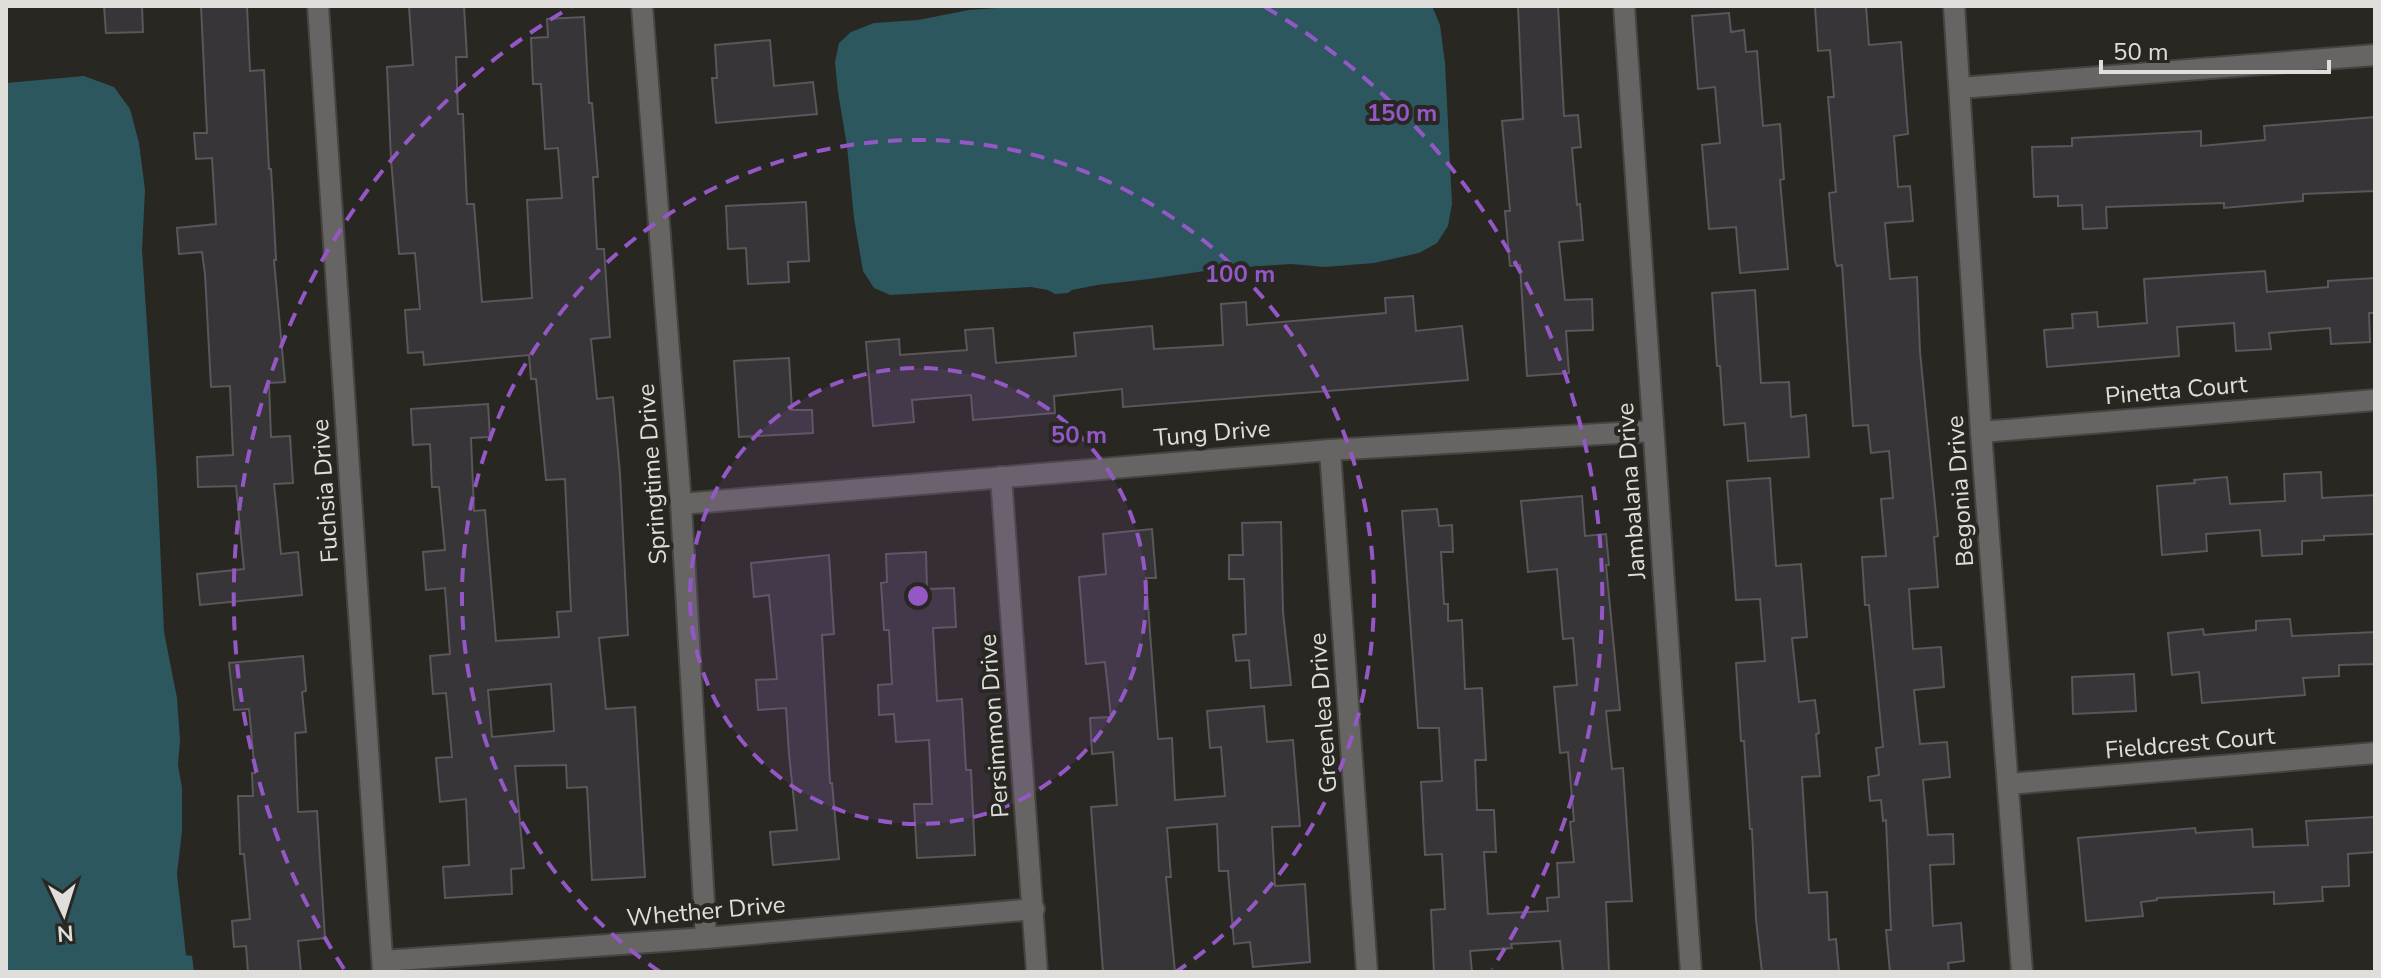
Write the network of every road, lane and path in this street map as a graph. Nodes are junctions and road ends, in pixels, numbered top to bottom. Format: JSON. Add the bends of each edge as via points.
{"nodes":[{"id":1,"x":318,"y":6,"type":"edge"},
{"id":2,"x":642,"y":6,"type":"edge"},
{"id":3,"x":1624,"y":6,"type":"edge"},
{"id":4,"x":1954,"y":6,"type":"edge"},
{"id":5,"x":2375,"y":55,"type":"edge"},
{"id":6,"x":1960,"y":88,"type":"junction"},
{"id":7,"x":2375,"y":400,"type":"edge"},
{"id":8,"x":1653,"y":431,"type":"junction"},
{"id":9,"x":1981,"y":432,"type":"junction"},
{"id":10,"x":1330,"y":450,"type":"junction"},
{"id":11,"x":1001,"y":477,"type":"junction"},
{"id":12,"x":681,"y":504,"type":"junction"},
{"id":13,"x":2375,"y":753,"type":"edge"},
{"id":14,"x":2009,"y":784,"type":"junction"},
{"id":15,"x":1034,"y":909,"type":"junction"},
{"id":16,"x":706,"y":938,"type":"junction"},
{"id":17,"x":383,"y":966,"type":"edge"},
{"id":18,"x":1037,"y":972,"type":"edge"},
{"id":19,"x":1367,"y":972,"type":"edge"},
{"id":20,"x":1691,"y":972,"type":"edge"},
{"id":21,"x":2022,"y":972,"type":"edge"}],
"edges":[{"from":1,"to":17,"type":"street","name":"Fuchsia Drive"},
{"from":2,"to":12,"type":"street","name":"Springtime Drive"},
{"from":3,"to":8,"type":"street","name":"Jambalana Drive"},
{"from":4,"to":6,"type":"street","name":"Begonia Drive"},
{"from":5,"to":6,"type":"street"},
{"from":6,"to":9,"type":"street","name":"Begonia Drive"},
{"from":7,"to":9,"type":"street","name":"Pinetta Court"},
{"from":8,"to":10,"type":"street","name":"Tung Drive"},
{"from":8,"to":20,"type":"street","name":"Jambalana Drive"},
{"from":9,"to":14,"type":"street","name":"Begonia Drive"},
{"from":10,"to":11,"type":"street","name":"Tung Drive"},
{"from":10,"to":19,"type":"street","name":"Greenlea Drive"},
{"from":11,"to":12,"type":"street","name":"Tung Drive"},
{"from":11,"to":15,"type":"street","name":"Persimmon Drive"},
{"from":12,"to":16,"type":"street","name":"Springtime Drive"},
{"from":13,"to":14,"type":"street","name":"Fieldcrest Court"},
{"from":14,"to":21,"type":"street","name":"Begonia Drive"},
{"from":15,"to":16,"type":"street","name":"Whether Drive"},
{"from":15,"to":18,"type":"street","name":"Persimmon Drive"},
{"from":16,"to":17,"type":"street","name":"Whether Drive"}]}
